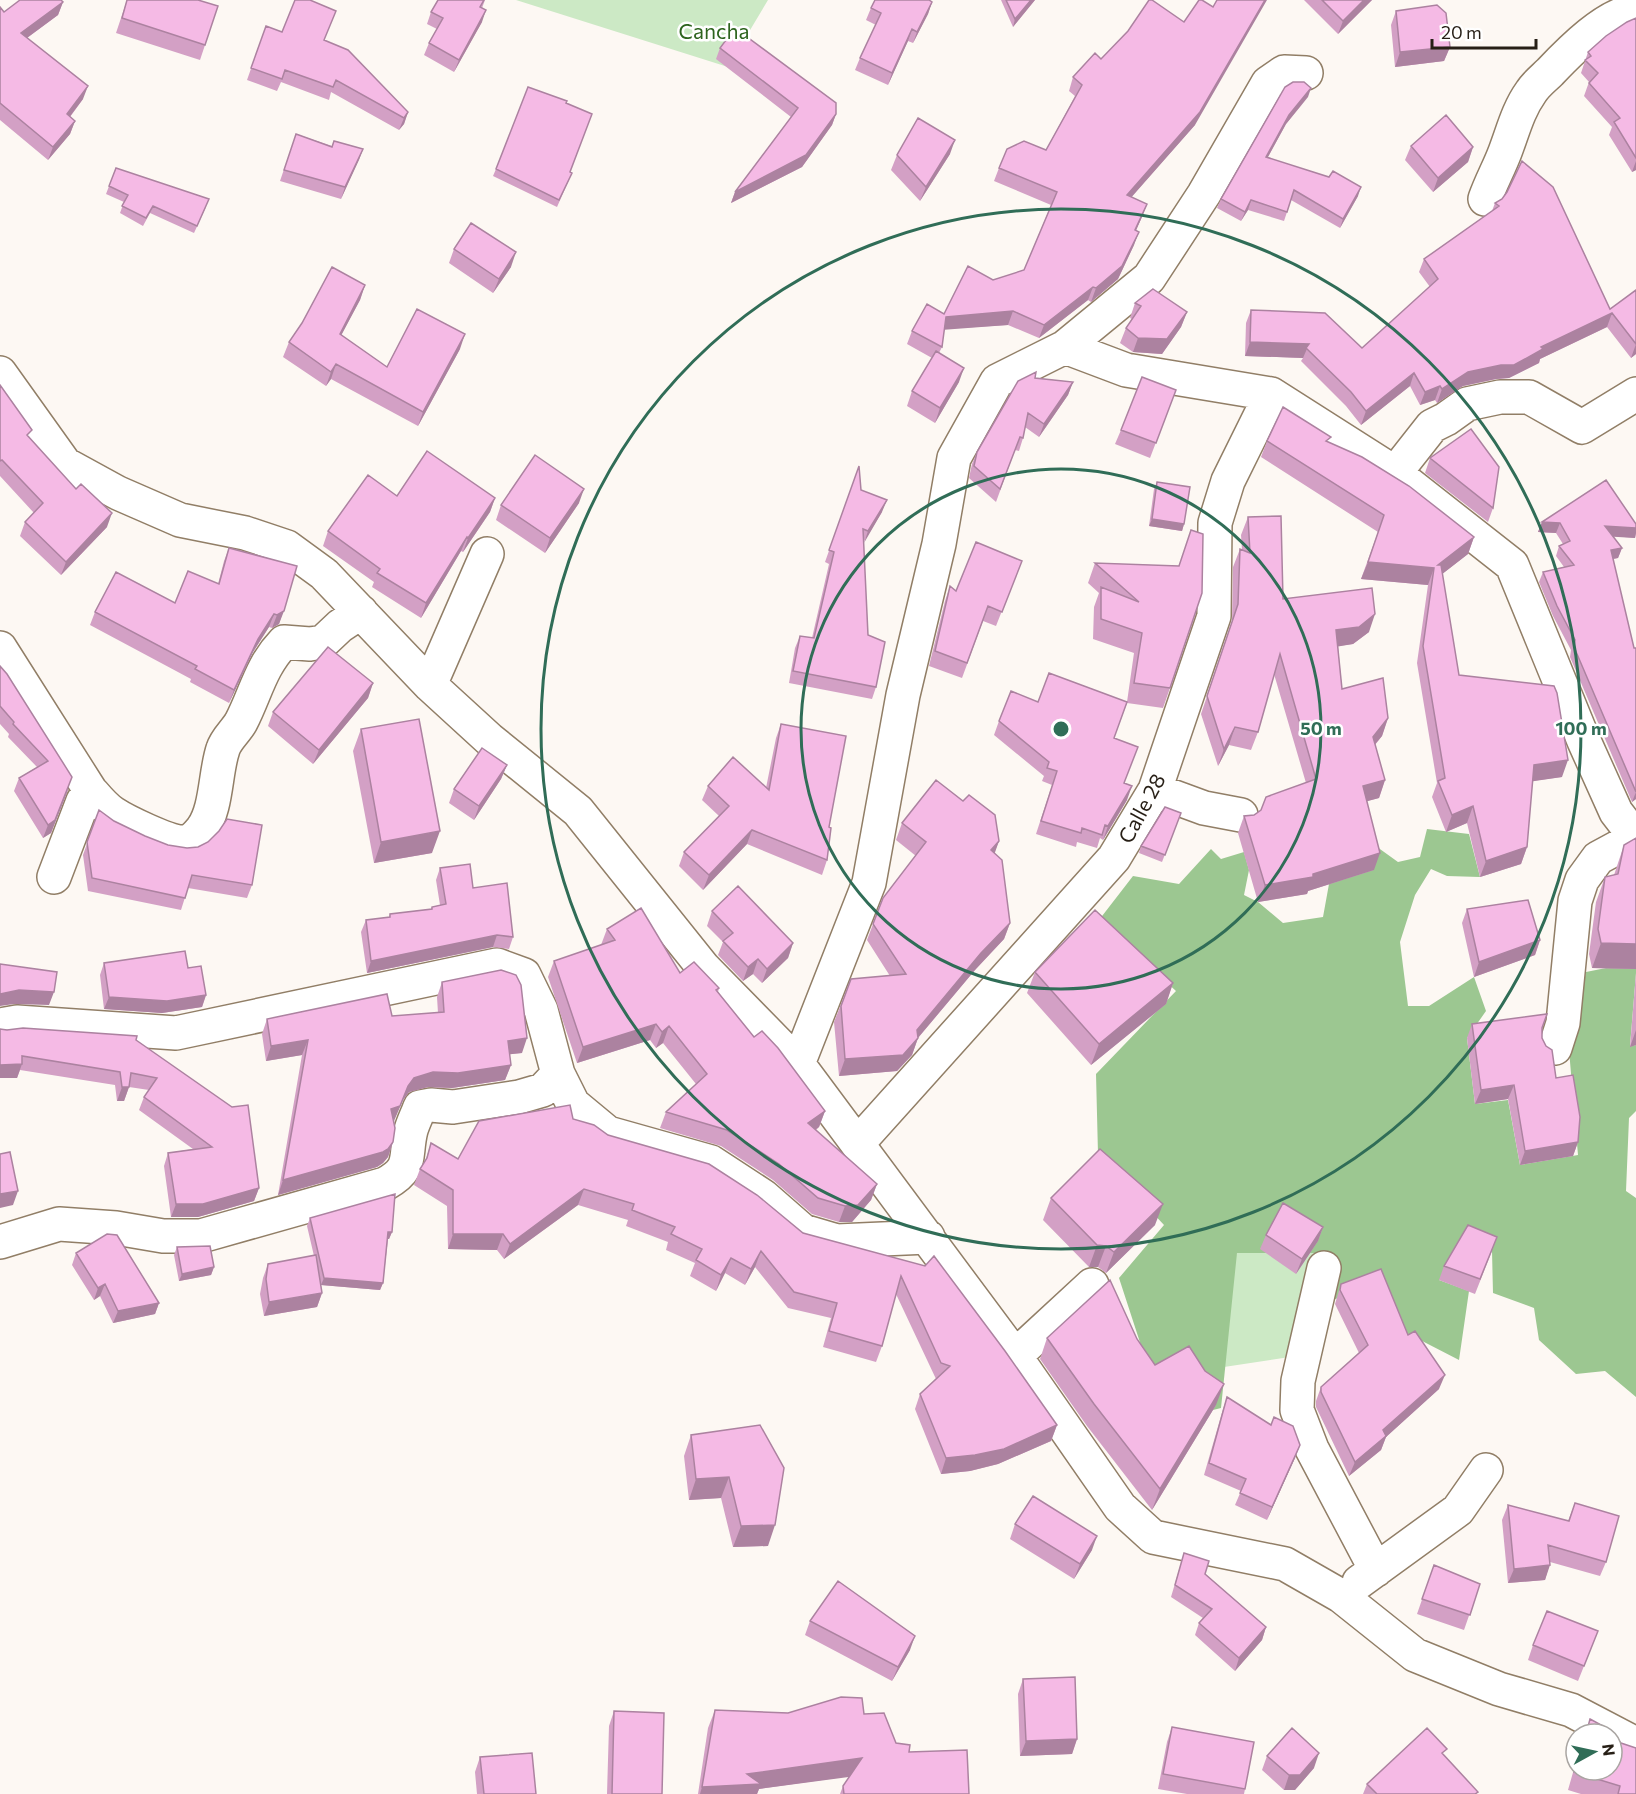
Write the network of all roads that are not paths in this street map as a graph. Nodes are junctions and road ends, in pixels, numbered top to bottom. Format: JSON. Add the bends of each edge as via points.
{"nodes":[{"id":1,"x":1636,"y":11,"type":"edge"},
{"id":2,"x":1306,"y":74,"type":"dead end"},
{"id":3,"x":1485,"y":199,"type":"dead end"},
{"id":4,"x":1065,"y":347,"type":"junction"},
{"id":5,"x":0,"y":373,"type":"edge"},
{"id":6,"x":1271,"y":394,"type":"junction"},
{"id":7,"x":1636,"y":394,"type":"edge"},
{"id":8,"x":1395,"y":473,"type":"junction"},
{"id":9,"x":486,"y":554,"type":"dead end"},
{"id":10,"x":361,"y":612,"type":"junction"},
{"id":11,"x":0,"y":648,"type":"edge"},
{"id":12,"x":430,"y":685,"type":"junction"},
{"id":13,"x":90,"y":790,"type":"junction"},
{"id":14,"x":1155,"y":790,"type":"junction"},
{"id":15,"x":1241,"y":815,"type":"dead end"},
{"id":16,"x":1635,"y":838,"type":"edge"},
{"id":17,"x":54,"y":877,"type":"dead end"},
{"id":18,"x":0,"y":1025,"type":"edge"},
{"id":19,"x":1555,"y":1048,"type":"dead end"},
{"id":20,"x":798,"y":1064,"type":"junction"},
{"id":21,"x":558,"y":1074,"type":"junction"},
{"id":22,"x":858,"y":1143,"type":"junction"},
{"id":23,"x":928,"y":1237,"type":"junction"},
{"id":24,"x":0,"y":1242,"type":"edge"},
{"id":25,"x":1324,"y":1268,"type":"dead end"},
{"id":26,"x":1092,"y":1285,"type":"dead end"},
{"id":27,"x":1015,"y":1356,"type":"junction"},
{"id":28,"x":1486,"y":1470,"type":"dead end"},
{"id":29,"x":1376,"y":1570,"type":"junction"},
{"id":30,"x":1341,"y":1596,"type":"junction"},
{"id":31,"x":1636,"y":1744,"type":"edge"}],
"edges":[{"from":1,"to":3,"type":"street","via":[[1627,11],[1597,30],[1532,90],[1515,120]]},
{"from":2,"to":4,"type":"street","via":[[1284,72],[1269,83],[1149,279]]},
{"from":4,"to":6,"type":"street","via":[[1126,370]]},
{"from":4,"to":20,"type":"street","via":[[997,381],[954,458],[868,883]]},
{"from":5,"to":10,"type":"street","via":[[65,464],[180,520],[245,533],[287,547],[324,574]]},
{"from":6,"to":8,"type":"street"},
{"from":6,"to":14,"type":"street","name":"Calle 28","via":[[1228,481],[1215,524],[1214,616]]},
{"from":7,"to":8,"type":"street","via":[[1582,427],[1529,397],[1500,397],[1467,404],[1432,426]]},
{"from":8,"to":16,"type":"street","via":[[1512,565],[1588,751],[1616,812]]},
{"from":9,"to":12,"type":"street"},
{"from":10,"to":12,"type":"street"},
{"from":10,"to":13,"type":"street","via":[[323,642],[284,642],[260,676],[240,723],[223,747],[204,827],[193,839],[172,840],[151,832],[112,812]]},
{"from":11,"to":13,"type":"street"},
{"from":12,"to":20,"type":"street","via":[[578,811],[703,967]]},
{"from":13,"to":17,"type":"street"},
{"from":14,"to":15,"type":"street","via":[[1204,808]]},
{"from":14,"to":22,"type":"street","name":"Calle 28","via":[[1114,858]]},
{"from":16,"to":19,"type":"street","via":[[1598,858],[1582,880],[1575,900],[1563,1023]]},
{"from":18,"to":21,"type":"street","via":[[16,1022],[176,1033],[496,964],[524,975],[541,1010]]},
{"from":20,"to":22,"type":"street"},
{"from":21,"to":23,"type":"street","via":[[573,1104],[608,1132],[711,1162],[763,1196],[803,1231],[837,1241]]},
{"from":21,"to":24,"type":"street","via":[[543,1090],[519,1097],[453,1107],[420,1107],[411,1129],[406,1165],[400,1176],[385,1184],[201,1236],[163,1236],[59,1224]]},
{"from":22,"to":23,"type":"street"},
{"from":23,"to":27,"type":"street"},
{"from":25,"to":29,"type":"street","via":[[1298,1382],[1297,1410],[1312,1449]]},
{"from":26,"to":27,"type":"street"},
{"from":27,"to":30,"type":"street","via":[[1120,1507],[1153,1537],[1285,1564]]},
{"from":28,"to":29,"type":"street","via":[[1458,1510]]},
{"from":29,"to":30,"type":"street"},
{"from":30,"to":31,"type":"street","via":[[1415,1655],[1499,1689],[1571,1710]]}]}
